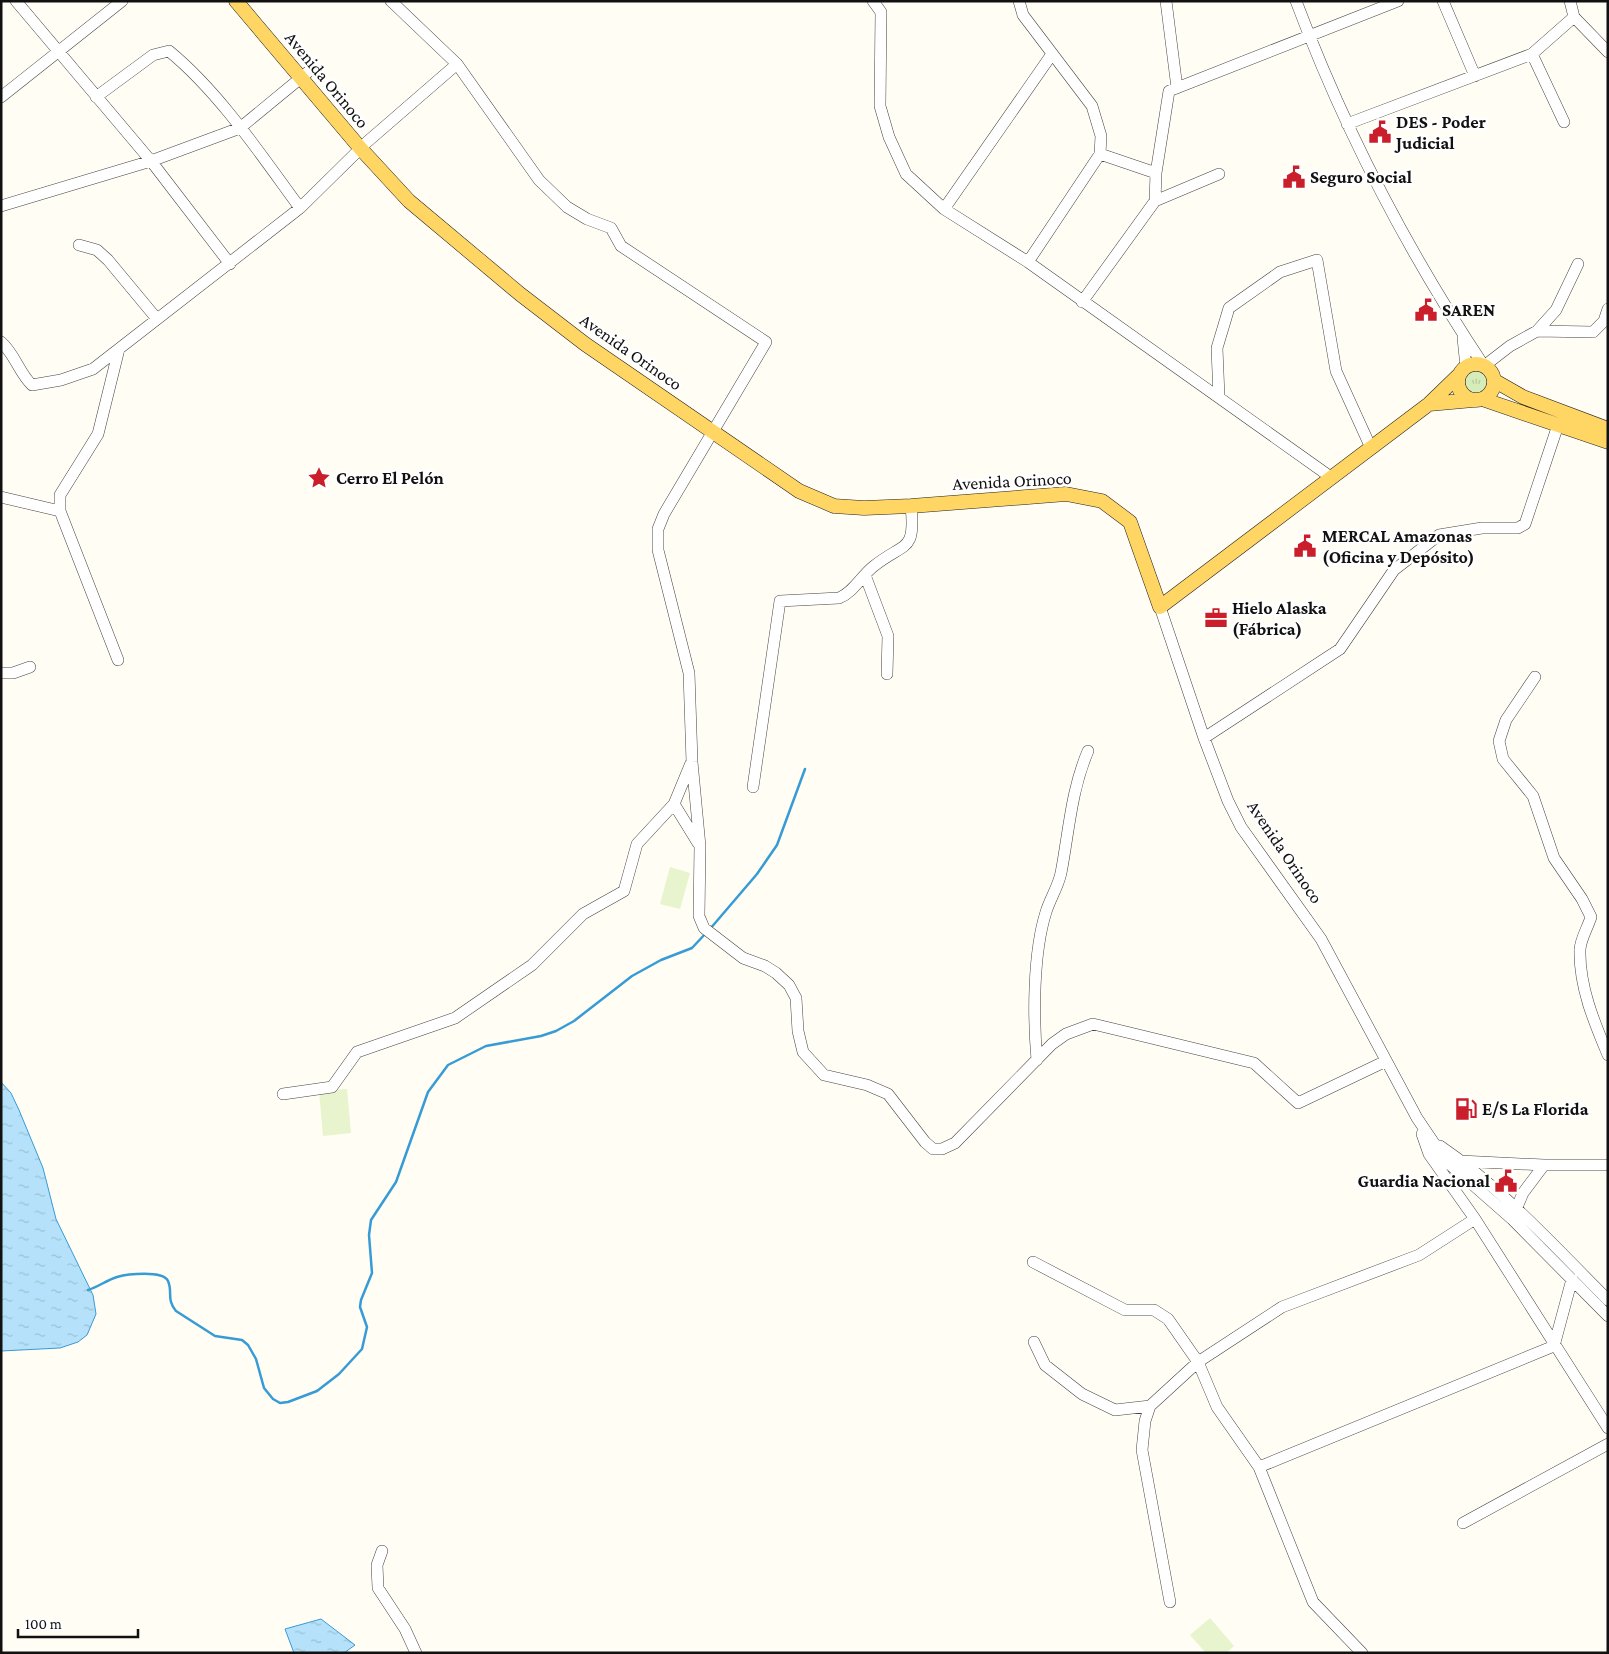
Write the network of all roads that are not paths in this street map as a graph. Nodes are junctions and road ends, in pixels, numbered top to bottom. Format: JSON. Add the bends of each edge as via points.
{"nodes":[{"id":1,"x":16,"y":1,"type":"edge"},
{"id":2,"x":122,"y":1,"type":"edge"},
{"id":3,"x":236,"y":1,"type":"edge"},
{"id":4,"x":249,"y":1,"type":"edge"},
{"id":5,"x":391,"y":1,"type":"edge"},
{"id":6,"x":873,"y":1,"type":"edge"},
{"id":7,"x":1020,"y":1,"type":"edge"},
{"id":8,"x":1166,"y":1,"type":"edge"},
{"id":9,"x":1296,"y":1,"type":"edge"},
{"id":10,"x":1443,"y":1,"type":"edge"},
{"id":11,"x":1570,"y":1,"type":"edge"},
{"id":12,"x":1394,"y":2,"type":"edge"},
{"id":13,"x":1574,"y":17,"type":"junction"},
{"id":14,"x":1309,"y":35,"type":"junction"},
{"id":15,"x":1608,"y":52,"type":"edge"},
{"id":16,"x":57,"y":53,"type":"junction"},
{"id":17,"x":1052,"y":54,"type":"junction"},
{"id":18,"x":1532,"y":54,"type":"junction"},
{"id":19,"x":457,"y":64,"type":"junction"},
{"id":20,"x":305,"y":74,"type":"junction"},
{"id":21,"x":1475,"y":76,"type":"junction"},
{"id":22,"x":1177,"y":88,"type":"junction"},
{"id":23,"x":1,"y":97,"type":"edge"},
{"id":24,"x":96,"y":97,"type":"junction"},
{"id":25,"x":1564,"y":122,"type":"dead end"},
{"id":26,"x":1347,"y":124,"type":"junction"},
{"id":27,"x":240,"y":128,"type":"junction"},
{"id":28,"x":364,"y":146,"type":"junction"},
{"id":29,"x":1100,"y":154,"type":"junction"},
{"id":30,"x":150,"y":162,"type":"junction"},
{"id":31,"x":1156,"y":173,"type":"junction"},
{"id":32,"x":1219,"y":174,"type":"dead end"},
{"id":33,"x":1155,"y":201,"type":"junction"},
{"id":34,"x":1,"y":206,"type":"edge"},
{"id":35,"x":300,"y":208,"type":"junction"},
{"id":36,"x":944,"y":209,"type":"junction"},
{"id":37,"x":80,"y":245,"type":"dead end"},
{"id":38,"x":1028,"y":262,"type":"junction"},
{"id":39,"x":230,"y":264,"type":"junction"},
{"id":40,"x":1578,"y":264,"type":"dead end"},
{"id":41,"x":1082,"y":302,"type":"junction"},
{"id":42,"x":1608,"y":309,"type":"edge"},
{"id":43,"x":157,"y":319,"type":"junction"},
{"id":44,"x":1537,"y":331,"type":"junction"},
{"id":45,"x":1462,"y":332,"type":"junction"},
{"id":46,"x":1,"y":342,"type":"edge"},
{"id":47,"x":119,"y":349,"type":"junction"},
{"id":48,"x":1484,"y":366,"type":"junction"},
{"id":49,"x":1463,"y":371,"type":"junction"},
{"id":50,"x":1495,"y":381,"type":"junction"},
{"id":51,"x":1219,"y":396,"type":"junction"},
{"id":52,"x":1479,"y":400,"type":"junction"},
{"id":53,"x":1429,"y":404,"type":"junction"},
{"id":54,"x":1558,"y":425,"type":"junction"},
{"id":55,"x":1608,"y":429,"type":"edge"},
{"id":56,"x":712,"y":432,"type":"junction"},
{"id":57,"x":1608,"y":442,"type":"edge"},
{"id":58,"x":1371,"y":448,"type":"junction"},
{"id":59,"x":1332,"y":478,"type":"junction"},
{"id":60,"x":1,"y":497,"type":"edge"},
{"id":61,"x":911,"y":506,"type":"junction"},
{"id":62,"x":60,"y":511,"type":"junction"},
{"id":63,"x":866,"y":575,"type":"junction"},
{"id":64,"x":1160,"y":607,"type":"junction"},
{"id":65,"x":118,"y":660,"type":"dead end"},
{"id":66,"x":30,"y":667,"type":"dead end"},
{"id":67,"x":1,"y":673,"type":"edge"},
{"id":68,"x":887,"y":674,"type":"dead end"},
{"id":69,"x":1535,"y":677,"type":"dead end"},
{"id":70,"x":1204,"y":738,"type":"junction"},
{"id":71,"x":1088,"y":751,"type":"dead end"},
{"id":72,"x":692,"y":762,"type":"junction"},
{"id":73,"x":752,"y":787,"type":"dead end"},
{"id":74,"x":674,"y":804,"type":"junction"},
{"id":75,"x":700,"y":846,"type":"junction"},
{"id":76,"x":1608,"y":1054,"type":"edge"},
{"id":77,"x":1037,"y":1060,"type":"junction"},
{"id":78,"x":1386,"y":1061,"type":"junction"},
{"id":79,"x":284,"y":1094,"type":"dead end"},
{"id":80,"x":1417,"y":1118,"type":"junction"},
{"id":81,"x":1434,"y":1142,"type":"junction"},
{"id":82,"x":1446,"y":1160,"type":"junction"},
{"id":83,"x":1462,"y":1161,"type":"junction"},
{"id":84,"x":1544,"y":1165,"type":"junction"},
{"id":85,"x":1608,"y":1165,"type":"edge"},
{"id":86,"x":1516,"y":1208,"type":"junction"},
{"id":87,"x":1475,"y":1219,"type":"junction"},
{"id":88,"x":1512,"y":1219,"type":"junction"},
{"id":89,"x":1033,"y":1262,"type":"dead end"},
{"id":90,"x":1572,"y":1279,"type":"junction"},
{"id":91,"x":1608,"y":1300,"type":"edge"},
{"id":92,"x":1608,"y":1316,"type":"edge"},
{"id":93,"x":1034,"y":1342,"type":"dead end"},
{"id":94,"x":1554,"y":1346,"type":"junction"},
{"id":95,"x":1198,"y":1362,"type":"junction"},
{"id":96,"x":1150,"y":1406,"type":"junction"},
{"id":97,"x":1608,"y":1428,"type":"edge"},
{"id":98,"x":1608,"y":1444,"type":"edge"},
{"id":99,"x":1259,"y":1467,"type":"junction"},
{"id":100,"x":1463,"y":1523,"type":"dead end"},
{"id":101,"x":382,"y":1552,"type":"dead end"},
{"id":102,"x":1170,"y":1602,"type":"dead end"},
{"id":103,"x":416,"y":1653,"type":"edge"},
{"id":104,"x":1362,"y":1653,"type":"edge"}],
"edges":[{"from":1,"to":16,"type":"street"},
{"from":2,"to":16,"type":"street"},
{"from":3,"to":20,"type":"main road","name":"Avenida Orinoco"},
{"from":4,"to":20,"type":"main road","name":"Avenida Orinoco"},
{"from":5,"to":19,"type":"street"},
{"from":6,"to":36,"type":"street","via":[[880,12],[880,106],[889,137],[906,174]]},
{"from":7,"to":17,"type":"street","via":[[1023,15]]},
{"from":8,"to":22,"type":"street"},
{"from":9,"to":14,"type":"street"},
{"from":10,"to":21,"type":"street"},
{"from":11,"to":13,"type":"street"},
{"from":12,"to":14,"type":"street"},
{"from":13,"to":15,"type":"street"},
{"from":13,"to":18,"type":"street"},
{"from":14,"to":22,"type":"street"},
{"from":14,"to":26,"type":"street"},
{"from":16,"to":23,"type":"street"},
{"from":16,"to":24,"type":"street"},
{"from":17,"to":29,"type":"street","via":[[1092,106],[1098,120]]},
{"from":17,"to":36,"type":"street"},
{"from":18,"to":21,"type":"street"},
{"from":18,"to":25,"type":"street"},
{"from":19,"to":28,"type":"street"},
{"from":19,"to":56,"type":"street","via":[[539,180],[567,207],[611,228],[620,246],[766,342]]},
{"from":20,"to":27,"type":"street"},
{"from":20,"to":28,"type":"main road","name":"Avenida Orinoco"},
{"from":21,"to":26,"type":"street"},
{"from":22,"to":31,"type":"street","via":[[1169,91]]},
{"from":24,"to":27,"type":"street","via":[[153,55],[169,51]]},
{"from":24,"to":30,"type":"street"},
{"from":26,"to":45,"type":"street","via":[[1398,222]]},
{"from":27,"to":30,"type":"street"},
{"from":27,"to":35,"type":"street"},
{"from":28,"to":35,"type":"street"},
{"from":28,"to":56,"type":"main road","name":"Avenida Orinoco","via":[[409,201],[520,294]]},
{"from":29,"to":31,"type":"street"},
{"from":29,"to":38,"type":"street"},
{"from":30,"to":34,"type":"street"},
{"from":30,"to":39,"type":"street"},
{"from":31,"to":33,"type":"street"},
{"from":32,"to":33,"type":"street"},
{"from":33,"to":41,"type":"street"},
{"from":35,"to":39,"type":"street"},
{"from":36,"to":38,"type":"street"},
{"from":37,"to":43,"type":"street","via":[[97,250],[108,260]]},
{"from":38,"to":41,"type":"street"},
{"from":39,"to":43,"type":"street"},
{"from":40,"to":44,"type":"street","via":[[1556,310]]},
{"from":41,"to":51,"type":"street"},
{"from":42,"to":44,"type":"street","via":[[1604,322],[1593,332]]},
{"from":43,"to":47,"type":"street"},
{"from":44,"to":48,"type":"street"},
{"from":45,"to":48,"type":"street"},
{"from":45,"to":49,"type":"street","via":[[1466,351]]},
{"from":46,"to":47,"type":"street","via":[[9,348],[32,385],[61,380],[92,369]]},
{"from":47,"to":62,"type":"street","via":[[98,434],[60,495]]},
{"from":48,"to":49,"type":"main road","via":[[1475,364]]},
{"from":48,"to":50,"type":"main road","via":[[1492,372]]},
{"from":49,"to":52,"type":"main road","via":[[1458,387],[1470,399]]},
{"from":49,"to":53,"type":"main road"},
{"from":50,"to":52,"type":"main road","via":[[1493,389]]},
{"from":50,"to":55,"type":"main road","via":[[1523,397]]},
{"from":51,"to":58,"type":"street","via":[[1217,348],[1230,308],[1280,272],[1317,260],[1336,372]]},
{"from":51,"to":59,"type":"street"},
{"from":52,"to":53,"type":"main road"},
{"from":52,"to":54,"type":"main road"},
{"from":53,"to":58,"type":"main road"},
{"from":54,"to":57,"type":"main road"},
{"from":54,"to":70,"type":"street","via":[[1525,524],[1518,528],[1482,528],[1439,535],[1394,570],[1340,649]]},
{"from":56,"to":61,"type":"main road","name":"Avenida Orinoco","via":[[799,491],[834,506]]},
{"from":56,"to":72,"type":"street","via":[[658,529],[658,550],[689,673]]},
{"from":58,"to":59,"type":"main road"},
{"from":59,"to":64,"type":"main road"},
{"from":60,"to":62,"type":"street"},
{"from":61,"to":63,"type":"street","via":[[913,526],[910,539],[904,548],[873,566]]},
{"from":61,"to":64,"type":"main road","name":"Avenida Orinoco","via":[[1066,494],[1102,501],[1130,522]]},
{"from":62,"to":65,"type":"street"},
{"from":63,"to":68,"type":"street","via":[[888,636]]},
{"from":63,"to":73,"type":"street","via":[[839,598],[780,601]]},
{"from":64,"to":70,"type":"street","name":"Avenida Orinoco"},
{"from":66,"to":67,"type":"street"},
{"from":69,"to":76,"type":"street","via":[[1506,720],[1499,741],[1503,760],[1533,796],[1554,858],[1591,917],[1580,948],[1582,965],[1591,1014]]},
{"from":70,"to":78,"type":"street","name":"Avenida Orinoco","via":[[1228,801],[1242,827],[1322,939]]},
{"from":71,"to":77,"type":"street","via":[[1078,774],[1060,876],[1046,912],[1038,949],[1034,1031]]},
{"from":72,"to":74,"type":"street"},
{"from":72,"to":75,"type":"street"},
{"from":74,"to":75,"type":"street"},
{"from":74,"to":79,"type":"street","via":[[636,844],[624,891],[583,914],[532,965],[455,1018],[358,1052],[332,1087]]},
{"from":75,"to":77,"type":"street","via":[[698,916],[704,928],[744,958],[776,973],[789,985],[796,998],[803,1052],[824,1075],[867,1085],[888,1094],[933,1149],[942,1150],[955,1143]]},
{"from":77,"to":78,"type":"street","via":[[1066,1034],[1093,1024],[1254,1063],[1298,1103]]},
{"from":78,"to":80,"type":"street","name":"Avenida Orinoco"},
{"from":80,"to":81,"type":"street","name":"Avenida Orinoco"},
{"from":80,"to":87,"type":"street","via":[[1429,1154]]},
{"from":81,"to":82,"type":"street","name":"Avenida Orinoco"},
{"from":81,"to":83,"type":"street","name":"Avenida Orinoco"},
{"from":82,"to":83,"type":"street"},
{"from":82,"to":88,"type":"street","name":"Avenida Orinoco"},
{"from":83,"to":84,"type":"street"},
{"from":83,"to":86,"type":"street","name":"Avenida Orinoco"},
{"from":84,"to":85,"type":"street"},
{"from":84,"to":86,"type":"street"},
{"from":86,"to":88,"type":"street"},
{"from":86,"to":91,"type":"street","name":"Avenida Orinoco"},
{"from":87,"to":94,"type":"street"},
{"from":87,"to":95,"type":"street","via":[[1419,1255],[1282,1308]]},
{"from":88,"to":90,"type":"street","name":"Avenida Orinoco"},
{"from":89,"to":95,"type":"street","via":[[1125,1310],[1154,1310],[1168,1319]]},
{"from":90,"to":92,"type":"street","name":"Avenida Orinoco"},
{"from":90,"to":94,"type":"street"},
{"from":93,"to":96,"type":"street","via":[[1045,1364],[1082,1394],[1114,1410]]},
{"from":94,"to":97,"type":"street"},
{"from":94,"to":99,"type":"street"},
{"from":95,"to":96,"type":"street"},
{"from":95,"to":99,"type":"street","via":[[1217,1407]]},
{"from":96,"to":102,"type":"street","via":[[1142,1450]]},
{"from":98,"to":100,"type":"street"},
{"from":99,"to":104,"type":"street","via":[[1313,1602]]},
{"from":101,"to":103,"type":"street","via":[[377,1565],[378,1588]]}]}
